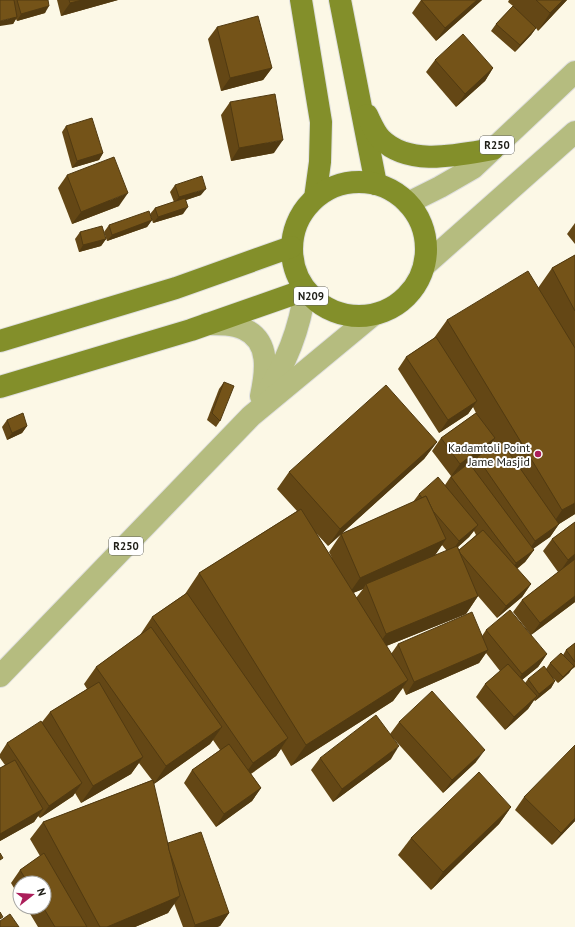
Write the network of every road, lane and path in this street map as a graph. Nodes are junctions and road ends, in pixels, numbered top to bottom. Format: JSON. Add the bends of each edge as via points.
{"nodes":[{"id":1,"x":300,"y":0,"type":"edge"},
{"id":2,"x":340,"y":0,"type":"edge"},
{"id":3,"x":575,"y":72,"type":"edge"},
{"id":4,"x":358,"y":96,"type":"junction"},
{"id":5,"x":575,"y":132,"type":"edge"},
{"id":6,"x":493,"y":149,"type":"junction"},
{"id":7,"x":376,"y":184,"type":"junction"},
{"id":8,"x":315,"y":198,"type":"junction"},
{"id":9,"x":408,"y":203,"type":"junction"},
{"id":10,"x":292,"y":247,"type":"junction"},
{"id":11,"x":424,"y":266,"type":"junction"},
{"id":12,"x":305,"y":290,"type":"junction"},
{"id":13,"x":374,"y":316,"type":"junction"},
{"id":14,"x":207,"y":324,"type":"junction"},
{"id":15,"x":0,"y":341,"type":"edge"},
{"id":16,"x":0,"y":387,"type":"edge"},
{"id":17,"x":251,"y":416,"type":"junction"},
{"id":18,"x":0,"y":676,"type":"edge"}],
"edges":[{"from":1,"to":8,"type":"highway","via":[[321,122],[320,162]]},
{"from":2,"to":4,"type":"highway"},
{"from":3,"to":6,"type":"main road","number":"R250"},
{"from":4,"to":6,"type":"highway","via":[[380,139],[395,149],[414,155],[434,157]]},
{"from":4,"to":7,"type":"highway"},
{"from":5,"to":11,"type":"main road"},
{"from":6,"to":9,"type":"main road","number":"R250","via":[[473,168]]},
{"from":7,"to":8,"type":"highway","number":"N209","via":[[354,182],[334,186]]},
{"from":7,"to":9,"type":"highway","number":"N209","via":[[393,191]]},
{"from":8,"to":10,"type":"highway","number":"N209","via":[[303,212],[295,229]]},
{"from":9,"to":11,"type":"highway","number":"N209","via":[[420,222],[426,244]]},
{"from":10,"to":12,"type":"highway","number":"N209","via":[[295,269]]},
{"from":10,"to":15,"type":"highway","via":[[176,288]]},
{"from":11,"to":13,"type":"highway","number":"N209","via":[[418,283],[406,298],[391,309]]},
{"from":12,"to":13,"type":"highway","number":"N209","via":[[319,304],[336,313],[355,317]]},
{"from":12,"to":14,"type":"highway","number":"N209"},
{"from":12,"to":17,"type":"main road","number":"R250","via":[[303,309],[291,348],[282,368]]},
{"from":13,"to":17,"type":"main road","number":"R250"},
{"from":14,"to":16,"type":"highway","number":"N209"},
{"from":14,"to":17,"type":"main road","via":[[230,325],[245,329],[257,339],[266,359],[265,376],[261,396]]},
{"from":17,"to":18,"type":"main road","number":"R250"}]}
